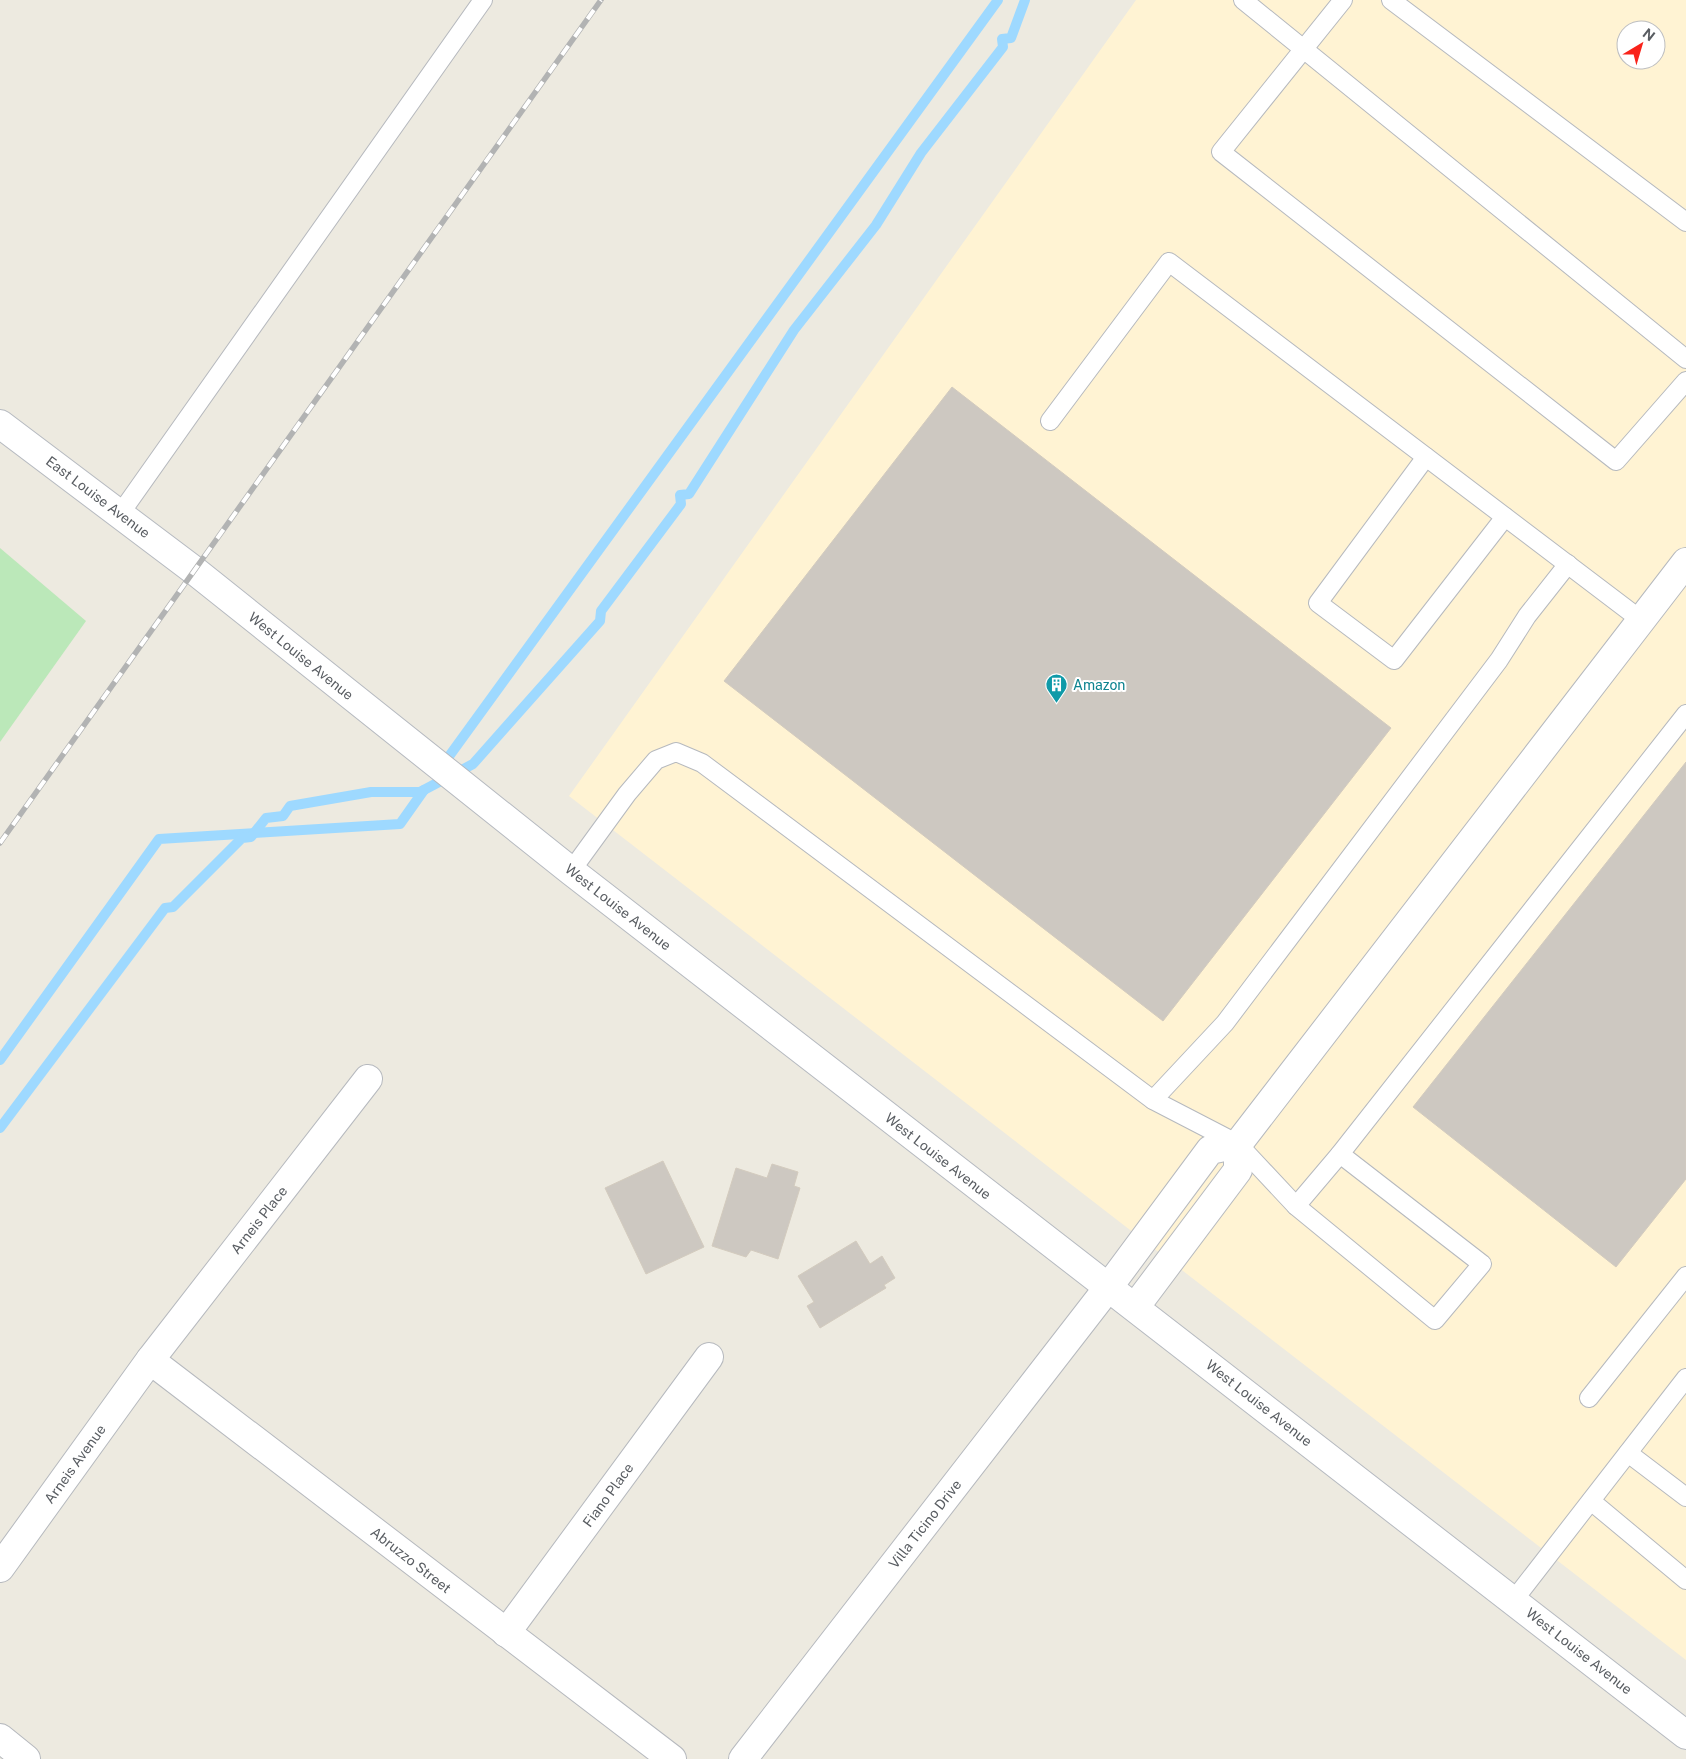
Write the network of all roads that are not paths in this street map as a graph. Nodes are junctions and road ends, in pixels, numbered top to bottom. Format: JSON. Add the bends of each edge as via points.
{"nodes":[{"id":1,"x":483,"y":0,"type":"edge"},
{"id":2,"x":1242,"y":0,"type":"edge"},
{"id":3,"x":1343,"y":0,"type":"edge"},
{"id":4,"x":1391,"y":0,"type":"edge"},
{"id":5,"x":1304,"y":50,"type":"junction"},
{"id":6,"x":1686,"y":222,"type":"edge"},
{"id":7,"x":1686,"y":359,"type":"edge"},
{"id":8,"x":1686,"y":381,"type":"edge"},
{"id":9,"x":1050,"y":421,"type":"dead end"},
{"id":10,"x":0,"y":424,"type":"edge"},
{"id":11,"x":1426,"y":457,"type":"junction"},
{"id":12,"x":120,"y":514,"type":"junction"},
{"id":13,"x":1505,"y":516,"type":"junction"},
{"id":14,"x":1686,"y":562,"type":"edge"},
{"id":15,"x":1568,"y":564,"type":"junction"},
{"id":16,"x":195,"y":571,"type":"joint"},
{"id":17,"x":1641,"y":620,"type":"junction"},
{"id":18,"x":1686,"y":714,"type":"edge"},
{"id":19,"x":571,"y":871,"type":"junction"},
{"id":20,"x":368,"y":1079,"type":"dead end"},
{"id":21,"x":1153,"y":1100,"type":"junction"},
{"id":22,"x":1238,"y":1144,"type":"junction"},
{"id":23,"x":1340,"y":1154,"type":"junction"},
{"id":24,"x":1296,"y":1206,"type":"junction"},
{"id":25,"x":1686,"y":1276,"type":"edge"},
{"id":26,"x":1108,"y":1289,"type":"junction"},
{"id":27,"x":1136,"y":1306,"type":"junction"},
{"id":28,"x":709,"y":1356,"type":"dead end"},
{"id":29,"x":150,"y":1360,"type":"junction"},
{"id":30,"x":1686,"y":1378,"type":"edge"},
{"id":31,"x":1589,"y":1398,"type":"dead end"},
{"id":32,"x":1628,"y":1453,"type":"junction"},
{"id":33,"x":1686,"y":1498,"type":"edge"},
{"id":34,"x":1591,"y":1501,"type":"junction"},
{"id":35,"x":0,"y":1568,"type":"edge"},
{"id":36,"x":1686,"y":1580,"type":"edge"},
{"id":37,"x":1513,"y":1601,"type":"junction"},
{"id":38,"x":506,"y":1634,"type":"junction"},
{"id":39,"x":1686,"y":1735,"type":"edge"},
{"id":40,"x":0,"y":1738,"type":"edge"},
{"id":41,"x":26,"y":1759,"type":"edge"},
{"id":42,"x":672,"y":1759,"type":"edge"},
{"id":43,"x":743,"y":1759,"type":"edge"}],
"edges":[{"from":1,"to":12,"type":"lane"},
{"from":2,"to":5,"type":"lane"},
{"from":3,"to":5,"type":"lane"},
{"from":4,"to":6,"type":"lane"},
{"from":5,"to":7,"type":"lane"},
{"from":5,"to":8,"type":"lane","via":[[1222,152],[1616,461]]},
{"from":9,"to":11,"type":"lane","via":[[1169,262]]},
{"from":10,"to":12,"type":"street","name":"East Louise Avenue"},
{"from":11,"to":13,"type":"lane"},
{"from":11,"to":13,"type":"lane","via":[[1318,602],[1379,649],[1394,660]]},
{"from":12,"to":16,"type":"street","name":"East Louise Avenue"},
{"from":13,"to":15,"type":"lane"},
{"from":14,"to":17,"type":"street"},
{"from":15,"to":17,"type":"lane"},
{"from":15,"to":21,"type":"lane","via":[[1225,1023]]},
{"from":16,"to":19,"type":"street","name":"West Louise Avenue"},
{"from":17,"to":22,"type":"street"},
{"from":18,"to":23,"type":"lane"},
{"from":19,"to":21,"type":"lane","via":[[656,760],[676,752],[702,763]]},
{"from":19,"to":26,"type":"street","name":"West Louise Avenue"},
{"from":20,"to":29,"type":"street","name":"Arneis Place"},
{"from":21,"to":22,"type":"lane"},
{"from":22,"to":24,"type":"lane"},
{"from":22,"to":26,"type":"street","name":"Villa Ticino Drive","via":[[1210,1150]]},
{"from":22,"to":27,"type":"street","via":[[1238,1170]]},
{"from":23,"to":24,"type":"lane"},
{"from":23,"to":24,"type":"lane","via":[[1482,1264],[1435,1320]]},
{"from":25,"to":31,"type":"lane"},
{"from":26,"to":27,"type":"street","name":"West Louise Avenue"},
{"from":26,"to":43,"type":"street","name":"Villa Ticino Drive"},
{"from":27,"to":37,"type":"street","name":"West Louise Avenue"},
{"from":28,"to":38,"type":"street","name":"Fiano Place"},
{"from":29,"to":35,"type":"street","name":"Arneis Avenue"},
{"from":29,"to":38,"type":"street","name":"Abruzzo Street"},
{"from":30,"to":32,"type":"lane"},
{"from":32,"to":33,"type":"lane"},
{"from":32,"to":34,"type":"lane"},
{"from":34,"to":36,"type":"lane"},
{"from":34,"to":37,"type":"lane"},
{"from":37,"to":39,"type":"street","name":"West Louise Avenue"},
{"from":38,"to":42,"type":"street","name":"Abruzzo Street"},
{"from":40,"to":41,"type":"street"}]}
